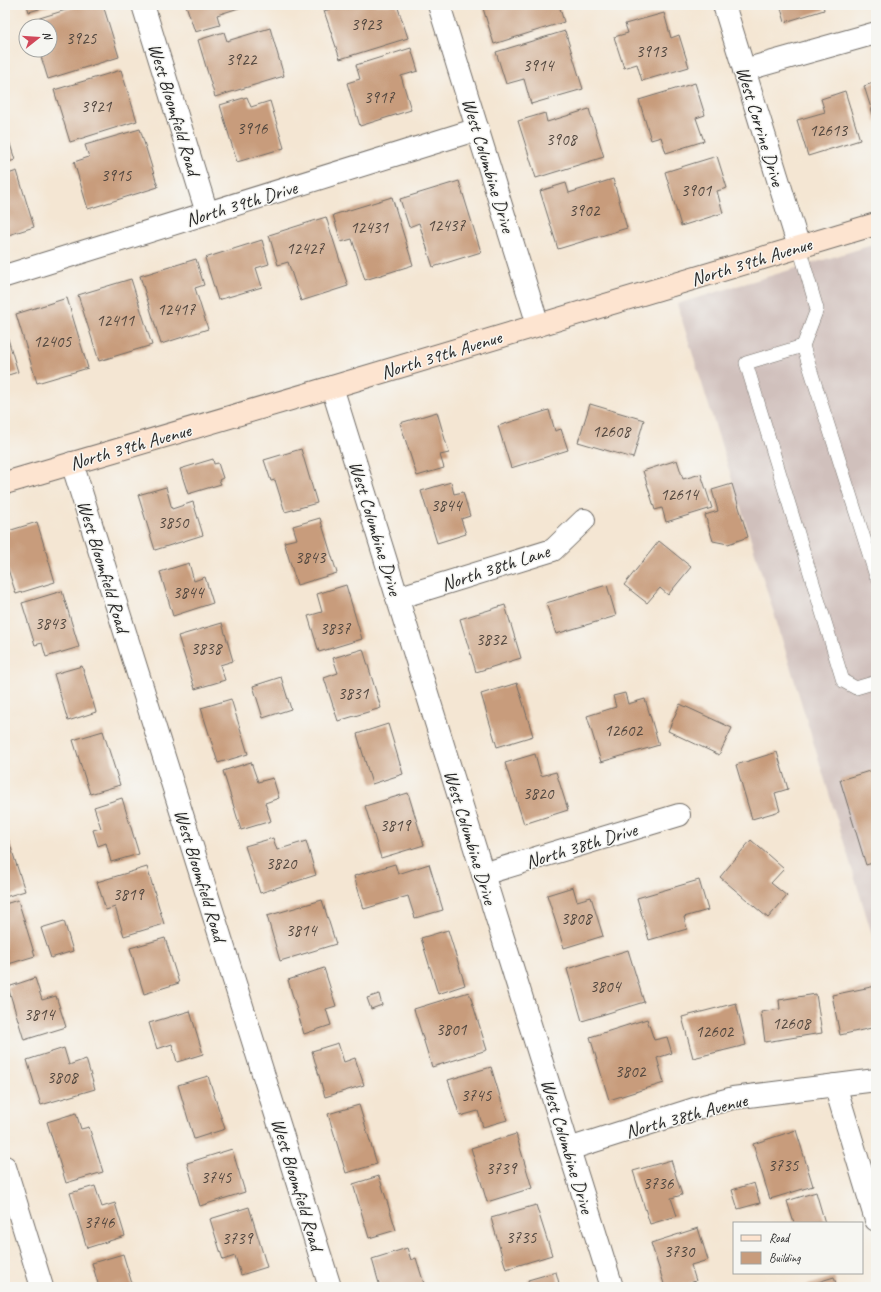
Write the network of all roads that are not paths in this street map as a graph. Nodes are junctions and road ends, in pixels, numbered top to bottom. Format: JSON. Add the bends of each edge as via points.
{"nodes":[{"id":1,"x":143,"y":5,"type":"edge"},
{"id":2,"x":439,"y":5,"type":"edge"},
{"id":3,"x":724,"y":5,"type":"edge"},
{"id":4,"x":876,"y":33,"type":"edge"},
{"id":5,"x":744,"y":70,"type":"junction"},
{"id":6,"x":478,"y":129,"type":"junction"},
{"id":7,"x":207,"y":213,"type":"junction"},
{"id":8,"x":876,"y":224,"type":"edge"},
{"id":9,"x":799,"y":246,"type":"junction"},
{"id":10,"x":5,"y":276,"type":"edge"},
{"id":11,"x":538,"y":325,"type":"junction"},
{"id":12,"x":803,"y":346,"type":"junction"},
{"id":13,"x":332,"y":387,"type":"junction"},
{"id":14,"x":72,"y":463,"type":"junction"},
{"id":15,"x":5,"y":483,"type":"edge"},
{"id":16,"x":584,"y":520,"type":"dead end"},
{"id":17,"x":876,"y":576,"type":"edge"},
{"id":18,"x":397,"y":598,"type":"junction"},
{"id":19,"x":876,"y":682,"type":"edge"},
{"id":20,"x":679,"y":815,"type":"dead end"},
{"id":21,"x":482,"y":874,"type":"junction"},
{"id":22,"x":876,"y":1080,"type":"edge"},
{"id":23,"x":835,"y":1085,"type":"junction"},
{"id":24,"x":568,"y":1149,"type":"junction"},
{"id":25,"x":5,"y":1167,"type":"edge"},
{"id":26,"x":876,"y":1220,"type":"edge"},
{"id":27,"x":42,"y":1287,"type":"edge"},
{"id":28,"x":330,"y":1287,"type":"edge"},
{"id":29,"x":612,"y":1287,"type":"edge"}],
"edges":[{"from":1,"to":7,"type":"street","name":"West Bloomfield Road"},
{"from":2,"to":6,"type":"street","name":"West Columbine Drive"},
{"from":3,"to":5,"type":"street","name":"West Corrine Drive"},
{"from":4,"to":5,"type":"street"},
{"from":5,"to":9,"type":"street","name":"West Corrine Drive"},
{"from":6,"to":7,"type":"street","name":"North 39th Drive"},
{"from":6,"to":11,"type":"street","name":"West Columbine Drive"},
{"from":7,"to":10,"type":"street","name":"North 39th Drive"},
{"from":8,"to":9,"type":"street","name":"North 39th Avenue"},
{"from":9,"to":11,"type":"street","name":"North 39th Avenue"},
{"from":9,"to":12,"type":"lane","via":[[818,310]]},
{"from":11,"to":13,"type":"street","name":"North 39th Avenue"},
{"from":12,"to":17,"type":"lane"},
{"from":12,"to":19,"type":"lane","via":[[746,363],[843,681],[856,688]]},
{"from":13,"to":14,"type":"street","name":"North 39th Avenue"},
{"from":13,"to":18,"type":"street","name":"West Columbine Drive"},
{"from":14,"to":15,"type":"street","name":"North 39th Avenue"},
{"from":14,"to":28,"type":"street","name":"West Bloomfield Road"},
{"from":16,"to":18,"type":"street","name":"North 38th Lane","via":[[553,550]]},
{"from":18,"to":21,"type":"street","name":"West Columbine Drive"},
{"from":20,"to":21,"type":"street","name":"North 38th Drive"},
{"from":21,"to":24,"type":"street","name":"West Columbine Drive"},
{"from":22,"to":23,"type":"street","name":"North 38th Avenue"},
{"from":23,"to":24,"type":"street","name":"North 38th Avenue","via":[[733,1098]]},
{"from":23,"to":26,"type":"street"},
{"from":24,"to":29,"type":"street","name":"West Columbine Drive"},
{"from":25,"to":27,"type":"street"}]}
